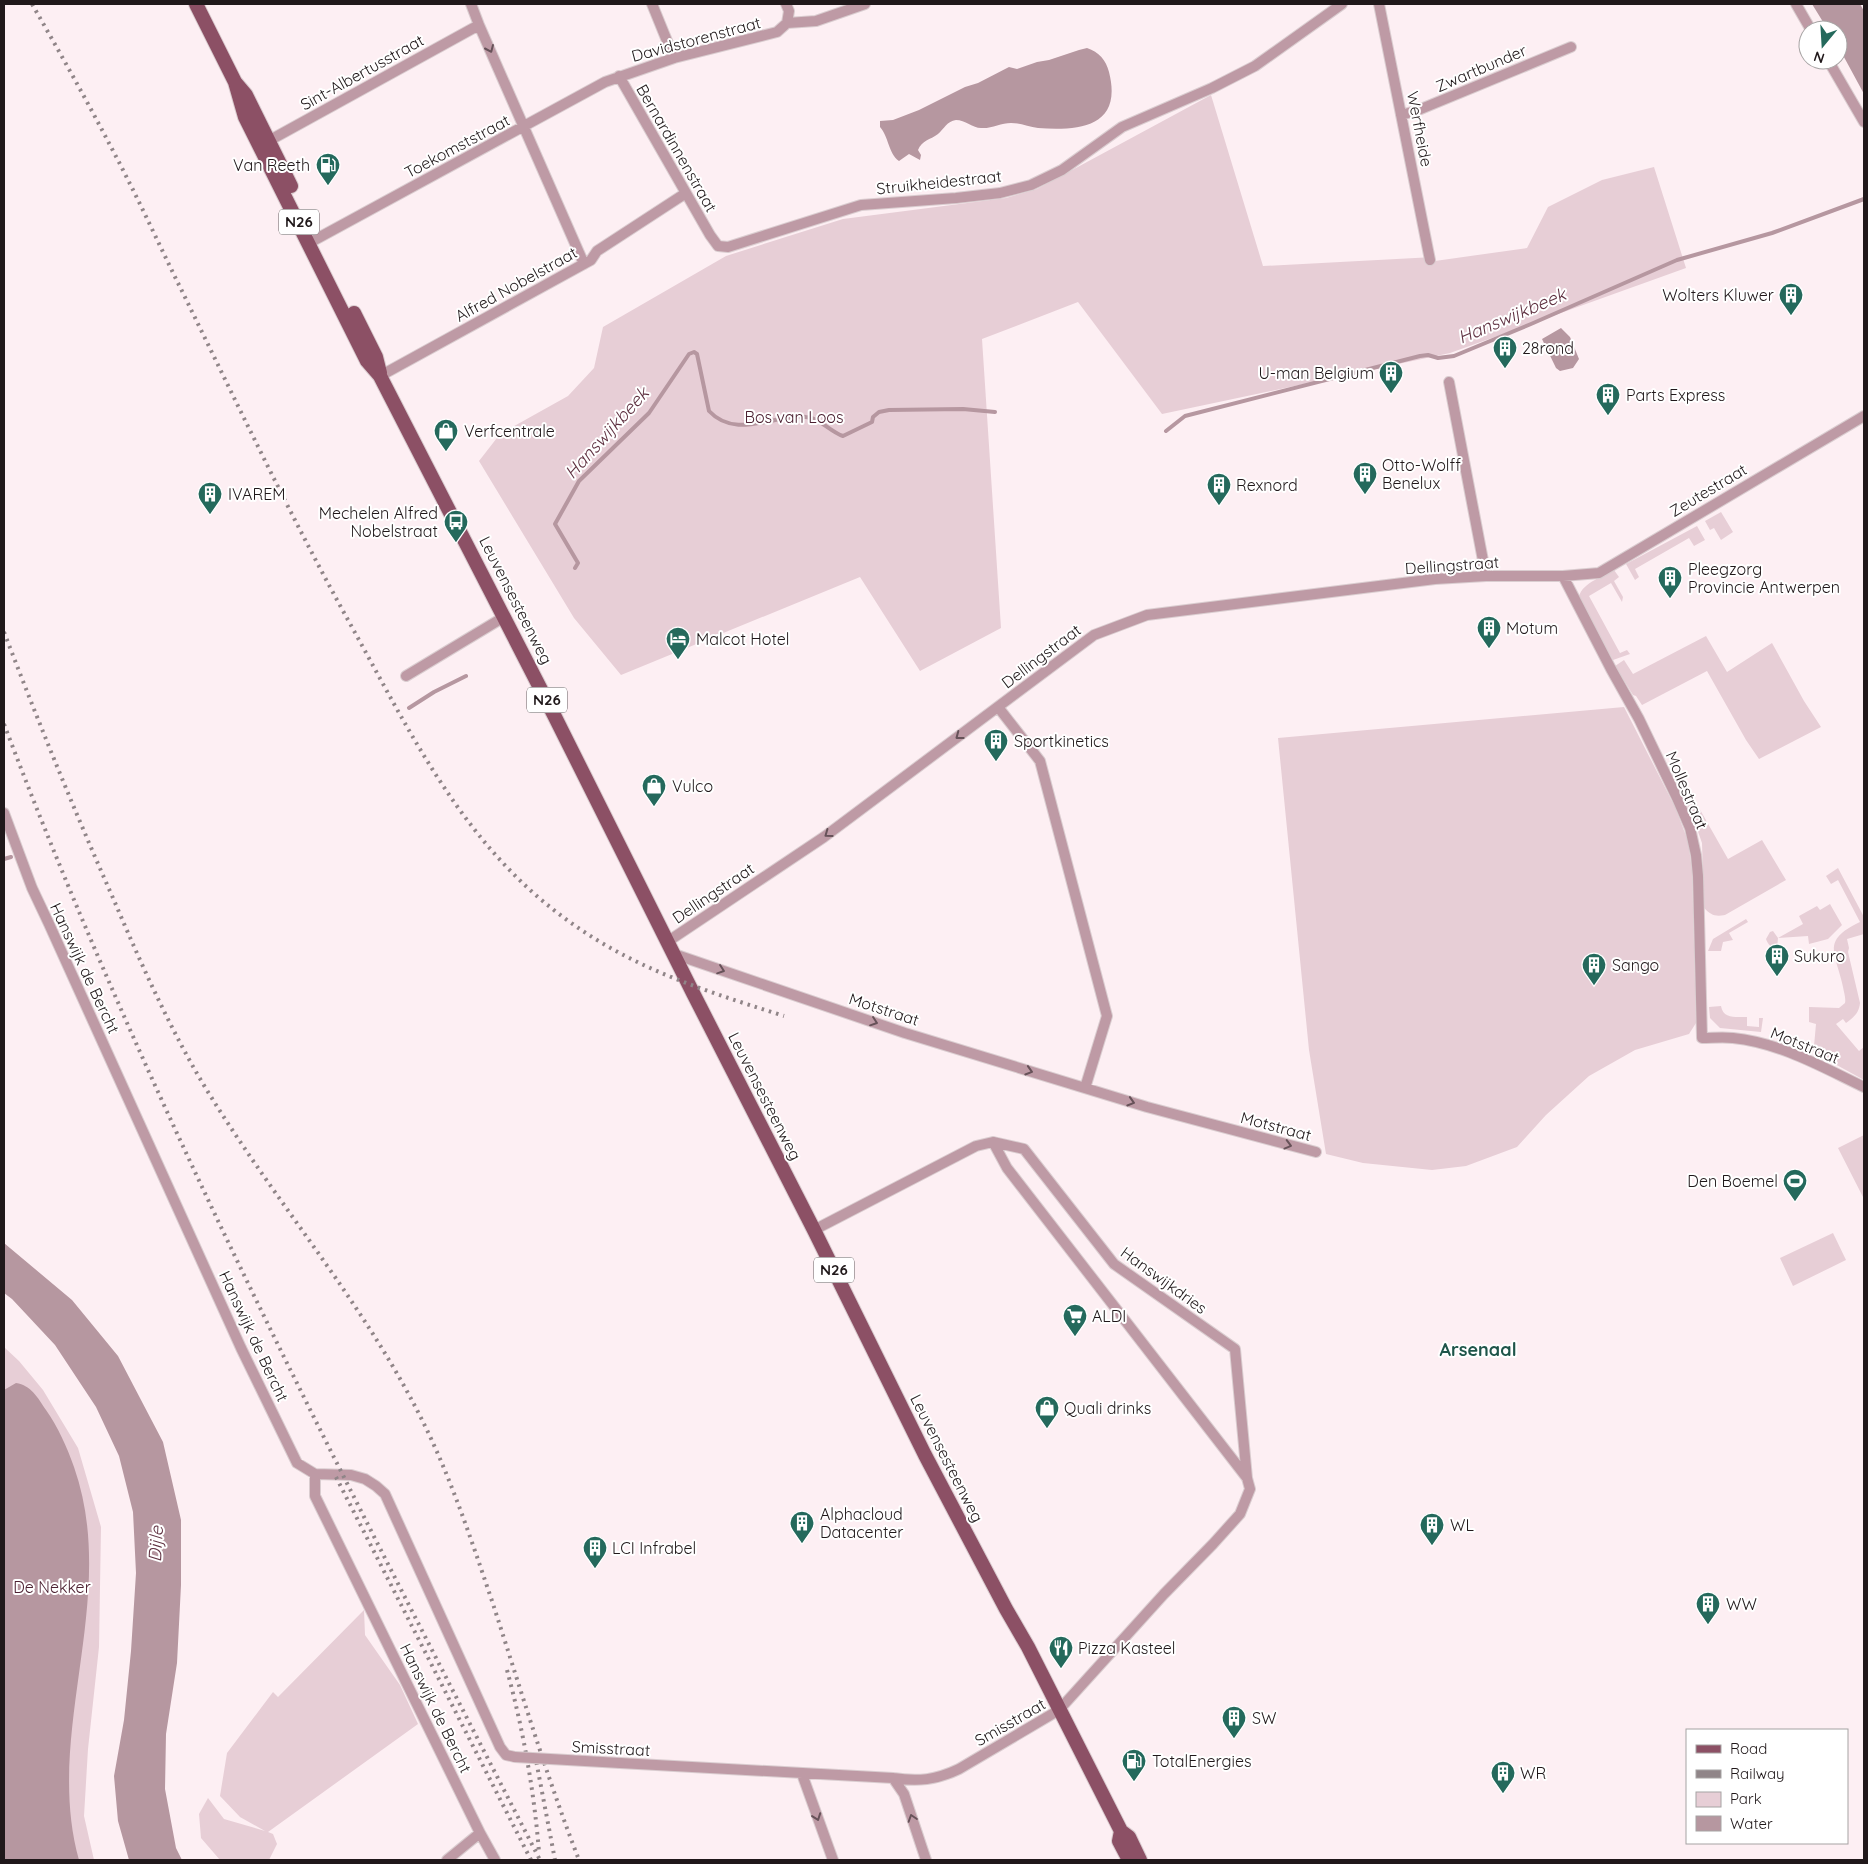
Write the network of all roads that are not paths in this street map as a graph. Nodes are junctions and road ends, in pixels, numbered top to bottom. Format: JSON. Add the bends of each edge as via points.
{"nodes":[{"id":1,"x":196,"y":4,"type":"edge"},
{"id":2,"x":471,"y":4,"type":"edge"},
{"id":3,"x":652,"y":4,"type":"edge"},
{"id":4,"x":786,"y":4,"type":"edge"},
{"id":5,"x":865,"y":4,"type":"edge"},
{"id":6,"x":1342,"y":4,"type":"edge"},
{"id":7,"x":1379,"y":4,"type":"edge"},
{"id":8,"x":1796,"y":4,"type":"edge"},
{"id":9,"x":1805,"y":20,"type":"edge"},
{"id":10,"x":787,"y":23,"type":"junction"},
{"id":11,"x":479,"y":24,"type":"junction"},
{"id":12,"x":1571,"y":47,"type":"dead end"},
{"id":13,"x":674,"y":58,"type":"junction"},
{"id":14,"x":1834,"y":70,"type":"edge"},
{"id":15,"x":619,"y":76,"type":"junction"},
{"id":16,"x":1402,"y":115,"type":"junction"},
{"id":17,"x":1864,"y":122,"type":"edge"},
{"id":18,"x":524,"y":126,"type":"junction"},
{"id":19,"x":264,"y":143,"type":"junction"},
{"id":20,"x":686,"y":193,"type":"junction"},
{"id":21,"x":710,"y":235,"type":"joint"},
{"id":22,"x":313,"y":241,"type":"junction"},
{"id":23,"x":1430,"y":260,"type":"dead end"},
{"id":24,"x":584,"y":264,"type":"junction"},
{"id":25,"x":380,"y":376,"type":"junction"},
{"id":26,"x":1449,"y":382,"type":"dead end"},
{"id":27,"x":1864,"y":416,"type":"edge"},
{"id":28,"x":1486,"y":576,"type":"junction"},
{"id":29,"x":1563,"y":576,"type":"junction"},
{"id":30,"x":504,"y":616,"type":"junction"},
{"id":31,"x":406,"y":676,"type":"dead end"},
{"id":32,"x":998,"y":707,"type":"junction"},
{"id":33,"x":4,"y":813,"type":"edge"},
{"id":34,"x":6,"y":826,"type":"edge"},
{"id":35,"x":667,"y":942,"type":"junction"},
{"id":36,"x":674,"y":954,"type":"junction"},
{"id":37,"x":1702,"y":1038,"type":"joint"},
{"id":38,"x":1864,"y":1087,"type":"edge"},
{"id":39,"x":1085,"y":1088,"type":"junction"},
{"id":40,"x":993,"y":1142,"type":"junction"},
{"id":41,"x":1316,"y":1152,"type":"dead end"},
{"id":42,"x":814,"y":1230,"type":"junction"},
{"id":43,"x":315,"y":1474,"type":"junction"},
{"id":44,"x":1247,"y":1478,"type":"junction"},
{"id":45,"x":1059,"y":1710,"type":"junction"},
{"id":46,"x":802,"y":1774,"type":"junction"},
{"id":47,"x":893,"y":1778,"type":"junction"},
{"id":48,"x":1121,"y":1831,"type":"junction"},
{"id":49,"x":480,"y":1833,"type":"junction"},
{"id":50,"x":447,"y":1860,"type":"edge"},
{"id":51,"x":495,"y":1860,"type":"edge"},
{"id":52,"x":833,"y":1860,"type":"edge"},
{"id":53,"x":926,"y":1860,"type":"edge"},
{"id":54,"x":1128,"y":1860,"type":"edge"},
{"id":55,"x":1140,"y":1860,"type":"edge"}],
"edges":[{"from":1,"to":19,"type":"main road","name":"Leuvensesteenweg","number":"N26","via":[[235,82],[245,117]]},
{"from":2,"to":11,"type":"street"},
{"from":3,"to":13,"type":"street"},
{"from":4,"to":10,"type":"street","via":[[789,11]]},
{"from":5,"to":10,"type":"street","name":"Davidstorenstraat","via":[[816,21]]},
{"from":6,"to":21,"type":"street","name":"Struikheidestraat","via":[[1255,66],[1122,127],[1062,170],[1031,184],[1000,193],[861,205],[728,247],[718,246]]},
{"from":7,"to":16,"type":"street","name":"Werfheide"},
{"from":8,"to":9,"type":"street"},
{"from":10,"to":13,"type":"street","name":"Davidstorenstraat","via":[[777,32]]},
{"from":11,"to":18,"type":"street","one_way":true},
{"from":11,"to":19,"type":"street","name":"Sint-Albertusstraat"},
{"from":12,"to":16,"type":"street","name":"Zwartbunder"},
{"from":13,"to":15,"type":"street","name":"Davidstorenstraat"},
{"from":14,"to":17,"type":"street"},
{"from":15,"to":18,"type":"street","name":"Toekomststraat"},
{"from":15,"to":20,"type":"street","name":"Bernardinnenstraat"},
{"from":16,"to":23,"type":"street","name":"Werfheide"},
{"from":18,"to":22,"type":"street","name":"Toekomststraat"},
{"from":18,"to":24,"type":"street"},
{"from":19,"to":22,"type":"main road","name":"Leuvensesteenweg","number":"N26"},
{"from":20,"to":21,"type":"street","name":"Bernardinnenstraat"},
{"from":20,"to":24,"type":"street","name":"Alfred Nobelstraat","via":[[597,251]]},
{"from":22,"to":25,"type":"main road","name":"Leuvensesteenweg","number":"N26","via":[[376,357]]},
{"from":24,"to":25,"type":"street","name":"Alfred Nobelstraat"},
{"from":25,"to":30,"type":"main road","name":"Leuvensesteenweg","number":"N26"},
{"from":26,"to":28,"type":"street"},
{"from":27,"to":29,"type":"street","name":"Zeutestraat","via":[[1599,573]]},
{"from":28,"to":29,"type":"street","name":"Dellingstraat"},
{"from":28,"to":32,"type":"street","name":"Dellingstraat","via":[[1435,579],[1147,615],[1094,635]]},
{"from":29,"to":37,"type":"street","name":"Mollestraat","via":[[1639,719],[1690,828],[1698,876]]},
{"from":30,"to":31,"type":"street"},
{"from":30,"to":35,"type":"main road","name":"Leuvensesteenweg","number":"N26"},
{"from":32,"to":35,"type":"street","name":"Dellingstraat","one_way":true,"via":[[824,837]]},
{"from":32,"to":39,"type":"street","via":[[1040,761],[1107,1016]]},
{"from":33,"to":34,"type":"street","name":"Hanswijk de Bercht"},
{"from":34,"to":43,"type":"street","name":"Hanswijk de Bercht","via":[[296,1463]]},
{"from":35,"to":36,"type":"main road","name":"Leuvensesteenweg","number":"N26"},
{"from":36,"to":39,"type":"street","name":"Motstraat","one_way":true,"via":[[905,1033]]},
{"from":36,"to":42,"type":"main road","name":"Leuvensesteenweg","number":"N26"},
{"from":37,"to":38,"type":"street","name":"Motstraat","via":[[1732,1038],[1766,1044],[1806,1058]]},
{"from":39,"to":41,"type":"street","name":"Motstraat","one_way":true},
{"from":40,"to":42,"type":"street","via":[[976,1146]]},
{"from":40,"to":44,"type":"street","via":[[1007,1168]]},
{"from":40,"to":44,"type":"street","name":"Hanswijkdries","via":[[1024,1149],[1114,1264],[1235,1349]]},
{"from":42,"to":45,"type":"main road","name":"Leuvensesteenweg","number":"N26","via":[[926,1455]]},
{"from":43,"to":46,"type":"street","name":"Smisstraat","bridge":true,"via":[[351,1475],[365,1479],[384,1494],[506,1755]]},
{"from":43,"to":49,"type":"street","name":"Hanswijk de Bercht","via":[[315,1496]]},
{"from":44,"to":45,"type":"street","name":"Hanswijkdries","via":[[1250,1489],[1240,1514]]},
{"from":45,"to":47,"type":"street","name":"Smisstraat","via":[[945,1776],[914,1781]]},
{"from":45,"to":48,"type":"main road","name":"Leuvensesteenweg","number":"N26"},
{"from":46,"to":47,"type":"street","name":"Smisstraat"},
{"from":46,"to":52,"type":"street","one_way":true},
{"from":53,"to":47,"type":"street","one_way":true,"via":[[904,1794]]},
{"from":48,"to":54,"type":"main road","name":"Leuvensesteenweg","number":"N26","via":[[1119,1841]]},
{"from":48,"to":55,"type":"main road","name":"Leuvensesteenweg","number":"N26","via":[[1129,1838]]},
{"from":49,"to":50,"type":"street"},
{"from":49,"to":51,"type":"street","name":"Hanswijk de Bercht"}]}
